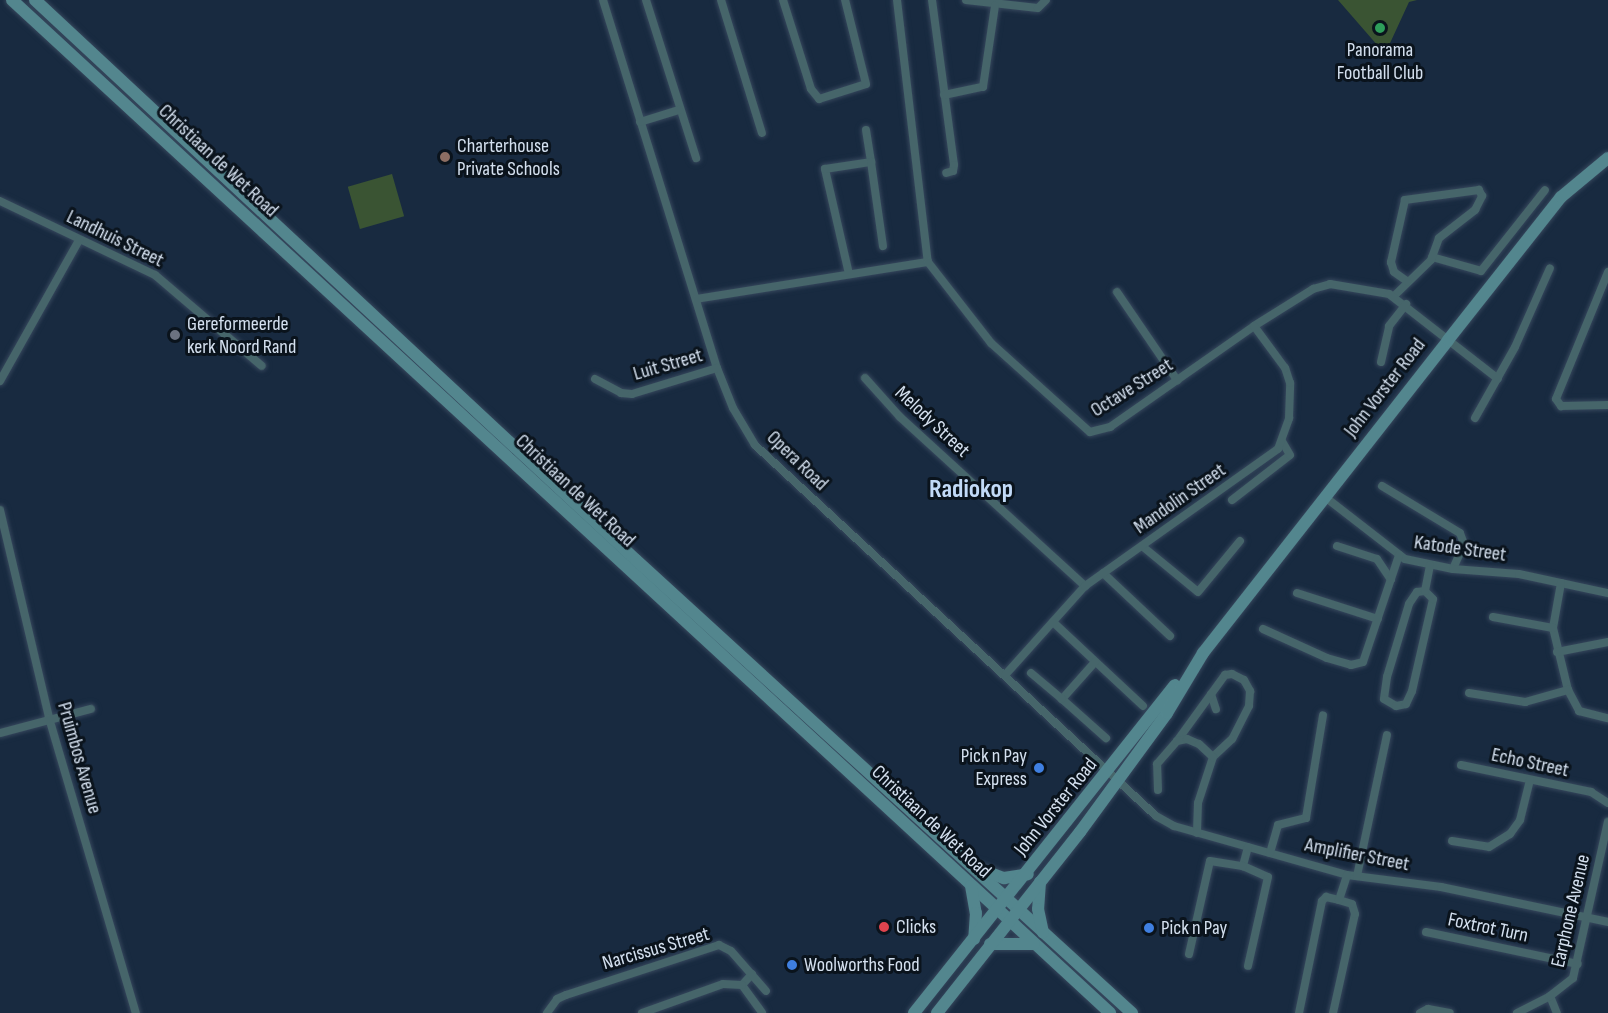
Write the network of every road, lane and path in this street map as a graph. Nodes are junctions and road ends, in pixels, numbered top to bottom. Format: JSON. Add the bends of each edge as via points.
{"nodes":[{"id":1,"x":12,"y":0,"type":"edge"},
{"id":2,"x":34,"y":0,"type":"edge"},
{"id":3,"x":603,"y":0,"type":"edge"},
{"id":4,"x":646,"y":0,"type":"edge"},
{"id":5,"x":721,"y":0,"type":"edge"},
{"id":6,"x":783,"y":0,"type":"edge"},
{"id":7,"x":845,"y":0,"type":"edge"},
{"id":8,"x":897,"y":0,"type":"edge"},
{"id":9,"x":932,"y":0,"type":"edge"},
{"id":10,"x":966,"y":0,"type":"edge"},
{"id":11,"x":1046,"y":0,"type":"edge"},
{"id":12,"x":995,"y":6,"type":"junction"},
{"id":13,"x":944,"y":95,"type":"junction"},
{"id":14,"x":679,"y":110,"type":"junction"},
{"id":15,"x":640,"y":122,"type":"junction"},
{"id":16,"x":866,"y":130,"type":"dead end"},
{"id":17,"x":762,"y":133,"type":"dead end"},
{"id":18,"x":696,"y":158,"type":"dead end"},
{"id":19,"x":1608,"y":158,"type":"edge"},
{"id":20,"x":871,"y":162,"type":"junction"},
{"id":21,"x":946,"y":173,"type":"dead end"},
{"id":22,"x":1545,"y":190,"type":"dead end"},
{"id":23,"x":0,"y":201,"type":"edge"},
{"id":24,"x":79,"y":240,"type":"junction"},
{"id":25,"x":883,"y":246,"type":"dead end"},
{"id":26,"x":1432,"y":257,"type":"junction"},
{"id":27,"x":928,"y":262,"type":"junction"},
{"id":28,"x":1550,"y":268,"type":"dead end"},
{"id":29,"x":1608,"y":272,"type":"edge"},
{"id":30,"x":849,"y":274,"type":"junction"},
{"id":31,"x":1407,"y":281,"type":"junction"},
{"id":32,"x":1117,"y":292,"type":"dead end"},
{"id":33,"x":1394,"y":296,"type":"junction"},
{"id":34,"x":696,"y":298,"type":"junction"},
{"id":35,"x":1406,"y":304,"type":"junction"},
{"id":36,"x":1254,"y":326,"type":"junction"},
{"id":37,"x":1448,"y":339,"type":"junction"},
{"id":38,"x":1382,"y":362,"type":"dead end"},
{"id":39,"x":262,"y":366,"type":"dead end"},
{"id":40,"x":717,"y":368,"type":"junction"},
{"id":41,"x":865,"y":378,"type":"dead end"},
{"id":42,"x":595,"y":379,"type":"dead end"},
{"id":43,"x":1498,"y":379,"type":"junction"},
{"id":44,"x":1177,"y":380,"type":"junction"},
{"id":45,"x":0,"y":381,"type":"edge"},
{"id":46,"x":1608,"y":405,"type":"edge"},
{"id":47,"x":1475,"y":418,"type":"dead end"},
{"id":48,"x":1282,"y":441,"type":"junction"},
{"id":49,"x":1382,"y":486,"type":"dead end"},
{"id":50,"x":1325,"y":497,"type":"junction"},
{"id":51,"x":1232,"y":500,"type":"dead end"},
{"id":52,"x":0,"y":510,"type":"edge"},
{"id":53,"x":1240,"y":541,"type":"dead end"},
{"id":54,"x":1142,"y":546,"type":"junction"},
{"id":55,"x":1337,"y":546,"type":"dead end"},
{"id":56,"x":1399,"y":555,"type":"junction"},
{"id":57,"x":1430,"y":565,"type":"junction"},
{"id":58,"x":1454,"y":569,"type":"junction"},
{"id":59,"x":1103,"y":573,"type":"junction"},
{"id":60,"x":1391,"y":580,"type":"junction"},
{"id":61,"x":1561,"y":583,"type":"junction"},
{"id":62,"x":1085,"y":586,"type":"junction"},
{"id":63,"x":1425,"y":591,"type":"junction"},
{"id":64,"x":1297,"y":593,"type":"dead end"},
{"id":65,"x":1608,"y":593,"type":"edge"},
{"id":66,"x":1493,"y":617,"type":"dead end"},
{"id":67,"x":1378,"y":619,"type":"junction"},
{"id":68,"x":1053,"y":622,"type":"junction"},
{"id":69,"x":1553,"y":628,"type":"junction"},
{"id":70,"x":1263,"y":629,"type":"dead end"},
{"id":71,"x":1170,"y":636,"type":"dead end"},
{"id":72,"x":1608,"y":642,"type":"edge"},
{"id":73,"x":1557,"y":652,"type":"junction"},
{"id":74,"x":1095,"y":662,"type":"junction"},
{"id":75,"x":1031,"y":673,"type":"dead end"},
{"id":76,"x":1006,"y":674,"type":"junction"},
{"id":77,"x":1568,"y":690,"type":"junction"},
{"id":78,"x":1468,"y":693,"type":"dead end"},
{"id":79,"x":1211,"y":694,"type":"junction"},
{"id":80,"x":1062,"y":699,"type":"junction"},
{"id":81,"x":1143,"y":706,"type":"dead end"},
{"id":82,"x":91,"y":709,"type":"dead end"},
{"id":83,"x":1216,"y":709,"type":"dead end"},
{"id":84,"x":1323,"y":715,"type":"dead end"},
{"id":85,"x":50,"y":718,"type":"junction"},
{"id":86,"x":1608,"y":718,"type":"edge"},
{"id":87,"x":0,"y":733,"type":"edge"},
{"id":88,"x":1387,"y":735,"type":"dead end"},
{"id":89,"x":1106,"y":738,"type":"dead end"},
{"id":90,"x":1177,"y":741,"type":"junction"},
{"id":91,"x":1213,"y":757,"type":"junction"},
{"id":92,"x":1461,"y":765,"type":"dead end"},
{"id":93,"x":1113,"y":776,"type":"junction"},
{"id":94,"x":1530,"y":780,"type":"junction"},
{"id":95,"x":1158,"y":790,"type":"dead end"},
{"id":96,"x":1608,"y":802,"type":"edge"},
{"id":97,"x":1608,"y":822,"type":"edge"},
{"id":98,"x":1197,"y":832,"type":"junction"},
{"id":99,"x":1452,"y":841,"type":"dead end"},
{"id":100,"x":1248,"y":847,"type":"junction"},
{"id":101,"x":1270,"y":853,"type":"junction"},
{"id":102,"x":966,"y":861,"type":"junction"},
{"id":103,"x":1243,"y":866,"type":"junction"},
{"id":104,"x":1028,"y":874,"type":"junction"},
{"id":105,"x":1347,"y":875,"type":"junction"},
{"id":106,"x":1357,"y":876,"type":"junction"},
{"id":107,"x":1040,"y":882,"type":"junction"},
{"id":108,"x":971,"y":886,"type":"junction"},
{"id":109,"x":1008,"y":900,"type":"junction"},
{"id":110,"x":1339,"y":900,"type":"junction"},
{"id":111,"x":1018,"y":909,"type":"junction"},
{"id":112,"x":998,"y":910,"type":"junction"},
{"id":113,"x":1588,"y":918,"type":"junction"},
{"id":114,"x":1009,"y":920,"type":"junction"},
{"id":115,"x":1608,"y":922,"type":"edge"},
{"id":116,"x":1043,"y":932,"type":"junction"},
{"id":117,"x":1426,"y":932,"type":"dead end"},
{"id":118,"x":974,"y":940,"type":"junction"},
{"id":119,"x":990,"y":944,"type":"junction"},
{"id":120,"x":1034,"y":944,"type":"junction"},
{"id":121,"x":1189,"y":954,"type":"dead end"},
{"id":122,"x":1578,"y":964,"type":"junction"},
{"id":123,"x":1248,"y":966,"type":"dead end"},
{"id":124,"x":752,"y":974,"type":"junction"},
{"id":125,"x":742,"y":985,"type":"junction"},
{"id":126,"x":766,"y":991,"type":"dead end"},
{"id":127,"x":1550,"y":996,"type":"junction"},
{"id":128,"x":136,"y":1013,"type":"edge"},
{"id":129,"x":547,"y":1013,"type":"edge"},
{"id":130,"x":642,"y":1013,"type":"edge"},
{"id":131,"x":762,"y":1013,"type":"edge"},
{"id":132,"x":914,"y":1013,"type":"edge"},
{"id":133,"x":937,"y":1013,"type":"edge"},
{"id":134,"x":1110,"y":1013,"type":"edge"},
{"id":135,"x":1132,"y":1013,"type":"edge"},
{"id":136,"x":1299,"y":1013,"type":"edge"},
{"id":137,"x":1334,"y":1013,"type":"edge"},
{"id":138,"x":1420,"y":1013,"type":"edge"},
{"id":139,"x":1450,"y":1013,"type":"edge"},
{"id":140,"x":1517,"y":1013,"type":"edge"},
{"id":141,"x":1557,"y":1013,"type":"edge"}],
"edges":[{"from":1,"to":108,"type":"main road","name":"Christiaan de Wet Road"},
{"from":2,"to":102,"type":"main road","name":"Christiaan de Wet Road"},
{"from":3,"to":15,"type":"street","name":"Opera Road"},
{"from":4,"to":14,"type":"street"},
{"from":5,"to":17,"type":"street"},
{"from":6,"to":7,"type":"street","via":[[811,89],[819,99],[866,84]]},
{"from":8,"to":27,"type":"street"},
{"from":9,"to":13,"type":"street"},
{"from":10,"to":12,"type":"street"},
{"from":11,"to":12,"type":"street","via":[[1038,8]]},
{"from":12,"to":13,"type":"street","via":[[983,87]]},
{"from":13,"to":21,"type":"street","via":[[954,169]]},
{"from":14,"to":15,"type":"street"},
{"from":14,"to":18,"type":"street"},
{"from":15,"to":34,"type":"street","name":"Opera Road"},
{"from":16,"to":20,"type":"street"},
{"from":19,"to":37,"type":"main road","name":"John Vorster Road","via":[[1561,197]]},
{"from":20,"to":25,"type":"street"},
{"from":20,"to":30,"type":"street","via":[[824,171]]},
{"from":22,"to":26,"type":"street","via":[[1481,271]]},
{"from":23,"to":24,"type":"street","name":"Landhuis Street"},
{"from":24,"to":39,"type":"street","name":"Landhuis Street","via":[[161,279]]},
{"from":24,"to":45,"type":"street"},
{"from":26,"to":31,"type":"street"},
{"from":26,"to":31,"type":"street","via":[[1435,242],[1475,210],[1482,196],[1479,190],[1405,200],[1391,262],[1394,272]]},
{"from":27,"to":30,"type":"street"},
{"from":27,"to":44,"type":"street","name":"Octave Street","via":[[991,343],[1087,430],[1105,429]]},
{"from":28,"to":43,"type":"street"},
{"from":29,"to":46,"type":"street","via":[[1556,399],[1561,406]]},
{"from":30,"to":34,"type":"street"},
{"from":31,"to":33,"type":"street"},
{"from":32,"to":44,"type":"street"},
{"from":33,"to":35,"type":"street","name":"Octave Street"},
{"from":33,"to":36,"type":"street","name":"Octave Street","via":[[1371,288],[1322,286]]},
{"from":34,"to":40,"type":"street","name":"Opera Road"},
{"from":35,"to":37,"type":"street","name":"Octave Street"},
{"from":35,"to":38,"type":"street","via":[[1389,326]]},
{"from":36,"to":44,"type":"street","name":"Octave Street"},
{"from":36,"to":48,"type":"street","name":"Mandolin Street","via":[[1289,378],[1291,405]]},
{"from":37,"to":43,"type":"street","name":"Octave Street"},
{"from":37,"to":50,"type":"main road","name":"John Vorster Road"},
{"from":40,"to":42,"type":"street","name":"Luit Street","via":[[632,394],[621,393]]},
{"from":40,"to":76,"type":"street","name":"Opera Road","via":[[733,408],[755,445]]},
{"from":41,"to":62,"type":"street","name":"Melody Street","via":[[900,417]]},
{"from":43,"to":47,"type":"street"},
{"from":48,"to":51,"type":"street","via":[[1290,455]]},
{"from":48,"to":54,"type":"street","name":"Mandolin Street","via":[[1270,457]]},
{"from":49,"to":58,"type":"street","via":[[1460,532],[1464,544]]},
{"from":50,"to":56,"type":"street","name":"Katode Street"},
{"from":50,"to":93,"type":"main road","name":"John Vorster Road"},
{"from":52,"to":85,"type":"street","name":"Pruimbos Avenue"},
{"from":53,"to":54,"type":"street","via":[[1198,592]]},
{"from":54,"to":59,"type":"street","name":"Mandolin Street"},
{"from":55,"to":60,"type":"street","via":[[1377,559]]},
{"from":56,"to":57,"type":"street","name":"Katode Street"},
{"from":56,"to":60,"type":"street"},
{"from":57,"to":58,"type":"street","name":"Katode Street"},
{"from":57,"to":63,"type":"street"},
{"from":58,"to":61,"type":"street","name":"Katode Street","via":[[1510,573]]},
{"from":59,"to":62,"type":"street","name":"Mandolin Street"},
{"from":59,"to":71,"type":"street"},
{"from":60,"to":67,"type":"street"},
{"from":61,"to":65,"type":"street","name":"Katode Street"},
{"from":61,"to":69,"type":"street"},
{"from":62,"to":68,"type":"street","name":"Mandolin Street"},
{"from":63,"to":63,"type":"street","via":[[1433,599],[1412,691],[1406,704],[1396,706],[1384,699],[1386,677],[1409,604],[1417,592]]},
{"from":64,"to":67,"type":"street"},
{"from":66,"to":69,"type":"street"},
{"from":67,"to":70,"type":"street","via":[[1369,650],[1359,664],[1304,650]]},
{"from":68,"to":74,"type":"street"},
{"from":68,"to":76,"type":"street","name":"Mandolin Street"},
{"from":69,"to":73,"type":"street"},
{"from":72,"to":73,"type":"street"},
{"from":73,"to":77,"type":"street"},
{"from":74,"to":80,"type":"street"},
{"from":74,"to":81,"type":"street"},
{"from":75,"to":80,"type":"street"},
{"from":76,"to":93,"type":"street","name":"Opera Road"},
{"from":77,"to":78,"type":"street","via":[[1525,702]]},
{"from":77,"to":86,"type":"street","via":[[1579,711]]},
{"from":79,"to":83,"type":"street"},
{"from":79,"to":90,"type":"street"},
{"from":79,"to":91,"type":"street","via":[[1225,675],[1232,674],[1244,680],[1250,692],[1248,710],[1234,735]]},
{"from":80,"to":89,"type":"street"},
{"from":82,"to":85,"type":"street"},
{"from":84,"to":101,"type":"street","via":[[1306,818],[1278,825]]},
{"from":85,"to":87,"type":"street"},
{"from":85,"to":128,"type":"street","name":"Pruimbos Avenue"},
{"from":88,"to":106,"type":"street"},
{"from":90,"to":91,"type":"street","via":[[1187,739],[1199,744]]},
{"from":90,"to":95,"type":"street","via":[[1157,764]]},
{"from":91,"to":98,"type":"street","via":[[1198,803]]},
{"from":92,"to":94,"type":"street","name":"Echo Street"},
{"from":93,"to":98,"type":"street","name":"Amplifier Street","via":[[1166,823]]},
{"from":93,"to":104,"type":"main road","name":"John Vorster Road"},
{"from":93,"to":107,"type":"main road","name":"John Vorster Road"},
{"from":94,"to":96,"type":"street","name":"Echo Street","via":[[1591,792]]},
{"from":94,"to":99,"type":"street","via":[[1520,820],[1510,834],[1489,847]]},
{"from":97,"to":113,"type":"street","name":"Earphone Avenue"},
{"from":98,"to":100,"type":"street","name":"Amplifier Street"},
{"from":100,"to":101,"type":"street","name":"Amplifier Street"},
{"from":100,"to":103,"type":"street"},
{"from":101,"to":105,"type":"street","name":"Amplifier Street"},
{"from":102,"to":104,"type":"main road","via":[[998,877]]},
{"from":102,"to":109,"type":"main road","name":"Christiaan de Wet Road"},
{"from":103,"to":121,"type":"street","via":[[1210,861]]},
{"from":103,"to":123,"type":"street","via":[[1268,877]]},
{"from":104,"to":109,"type":"main road","name":"John Vorster Road"},
{"from":105,"to":106,"type":"street","name":"Amplifier Street"},
{"from":105,"to":110,"type":"street"},
{"from":106,"to":113,"type":"street","name":"Amplifier Street","via":[[1441,887]]},
{"from":107,"to":111,"type":"main road","name":"John Vorster Road"},
{"from":107,"to":116,"type":"main road","via":[[1038,909]]},
{"from":108,"to":112,"type":"main road","name":"Christiaan de Wet Road"},
{"from":108,"to":118,"type":"main road","via":[[976,913]]},
{"from":109,"to":111,"type":"main road","name":"Christiaan de Wet Road"},
{"from":109,"to":112,"type":"main road","name":"John Vorster Road"},
{"from":110,"to":136,"type":"street","via":[[1328,897],[1322,901]]},
{"from":110,"to":137,"type":"street","via":[[1352,904],[1355,914]]},
{"from":111,"to":114,"type":"main road","name":"John Vorster Road"},
{"from":111,"to":116,"type":"main road","name":"Christiaan de Wet Road"},
{"from":112,"to":114,"type":"main road","name":"Christiaan de Wet Road"},
{"from":112,"to":118,"type":"main road","name":"John Vorster Road"},
{"from":113,"to":115,"type":"street","name":"Amplifier Street"},
{"from":113,"to":122,"type":"street","name":"Earphone Avenue"},
{"from":114,"to":119,"type":"main road","name":"John Vorster Road"},
{"from":114,"to":120,"type":"main road","name":"Christiaan de Wet Road"},
{"from":116,"to":135,"type":"main road","name":"Christiaan de Wet Road"},
{"from":117,"to":122,"type":"street","name":"Foxtrot Turn"},
{"from":118,"to":132,"type":"main road","name":"John Vorster Road"},
{"from":119,"to":120,"type":"main road"},
{"from":119,"to":133,"type":"main road","name":"John Vorster Road"},
{"from":120,"to":134,"type":"main road","name":"Christiaan de Wet Road"},
{"from":122,"to":127,"type":"street","name":"Earphone Avenue","via":[[1569,983]]},
{"from":124,"to":125,"type":"street"},
{"from":124,"to":126,"type":"street","name":"Narcissus Street"},
{"from":124,"to":129,"type":"street","name":"Narcissus Street","via":[[731,951],[718,945],[566,995],[557,999]]},
{"from":125,"to":130,"type":"street","via":[[723,984]]},
{"from":125,"to":131,"type":"street"},
{"from":127,"to":140,"type":"street","name":"Earphone Avenue"},
{"from":127,"to":141,"type":"street"},
{"from":138,"to":139,"type":"street","via":[[1428,1009]]}]}
